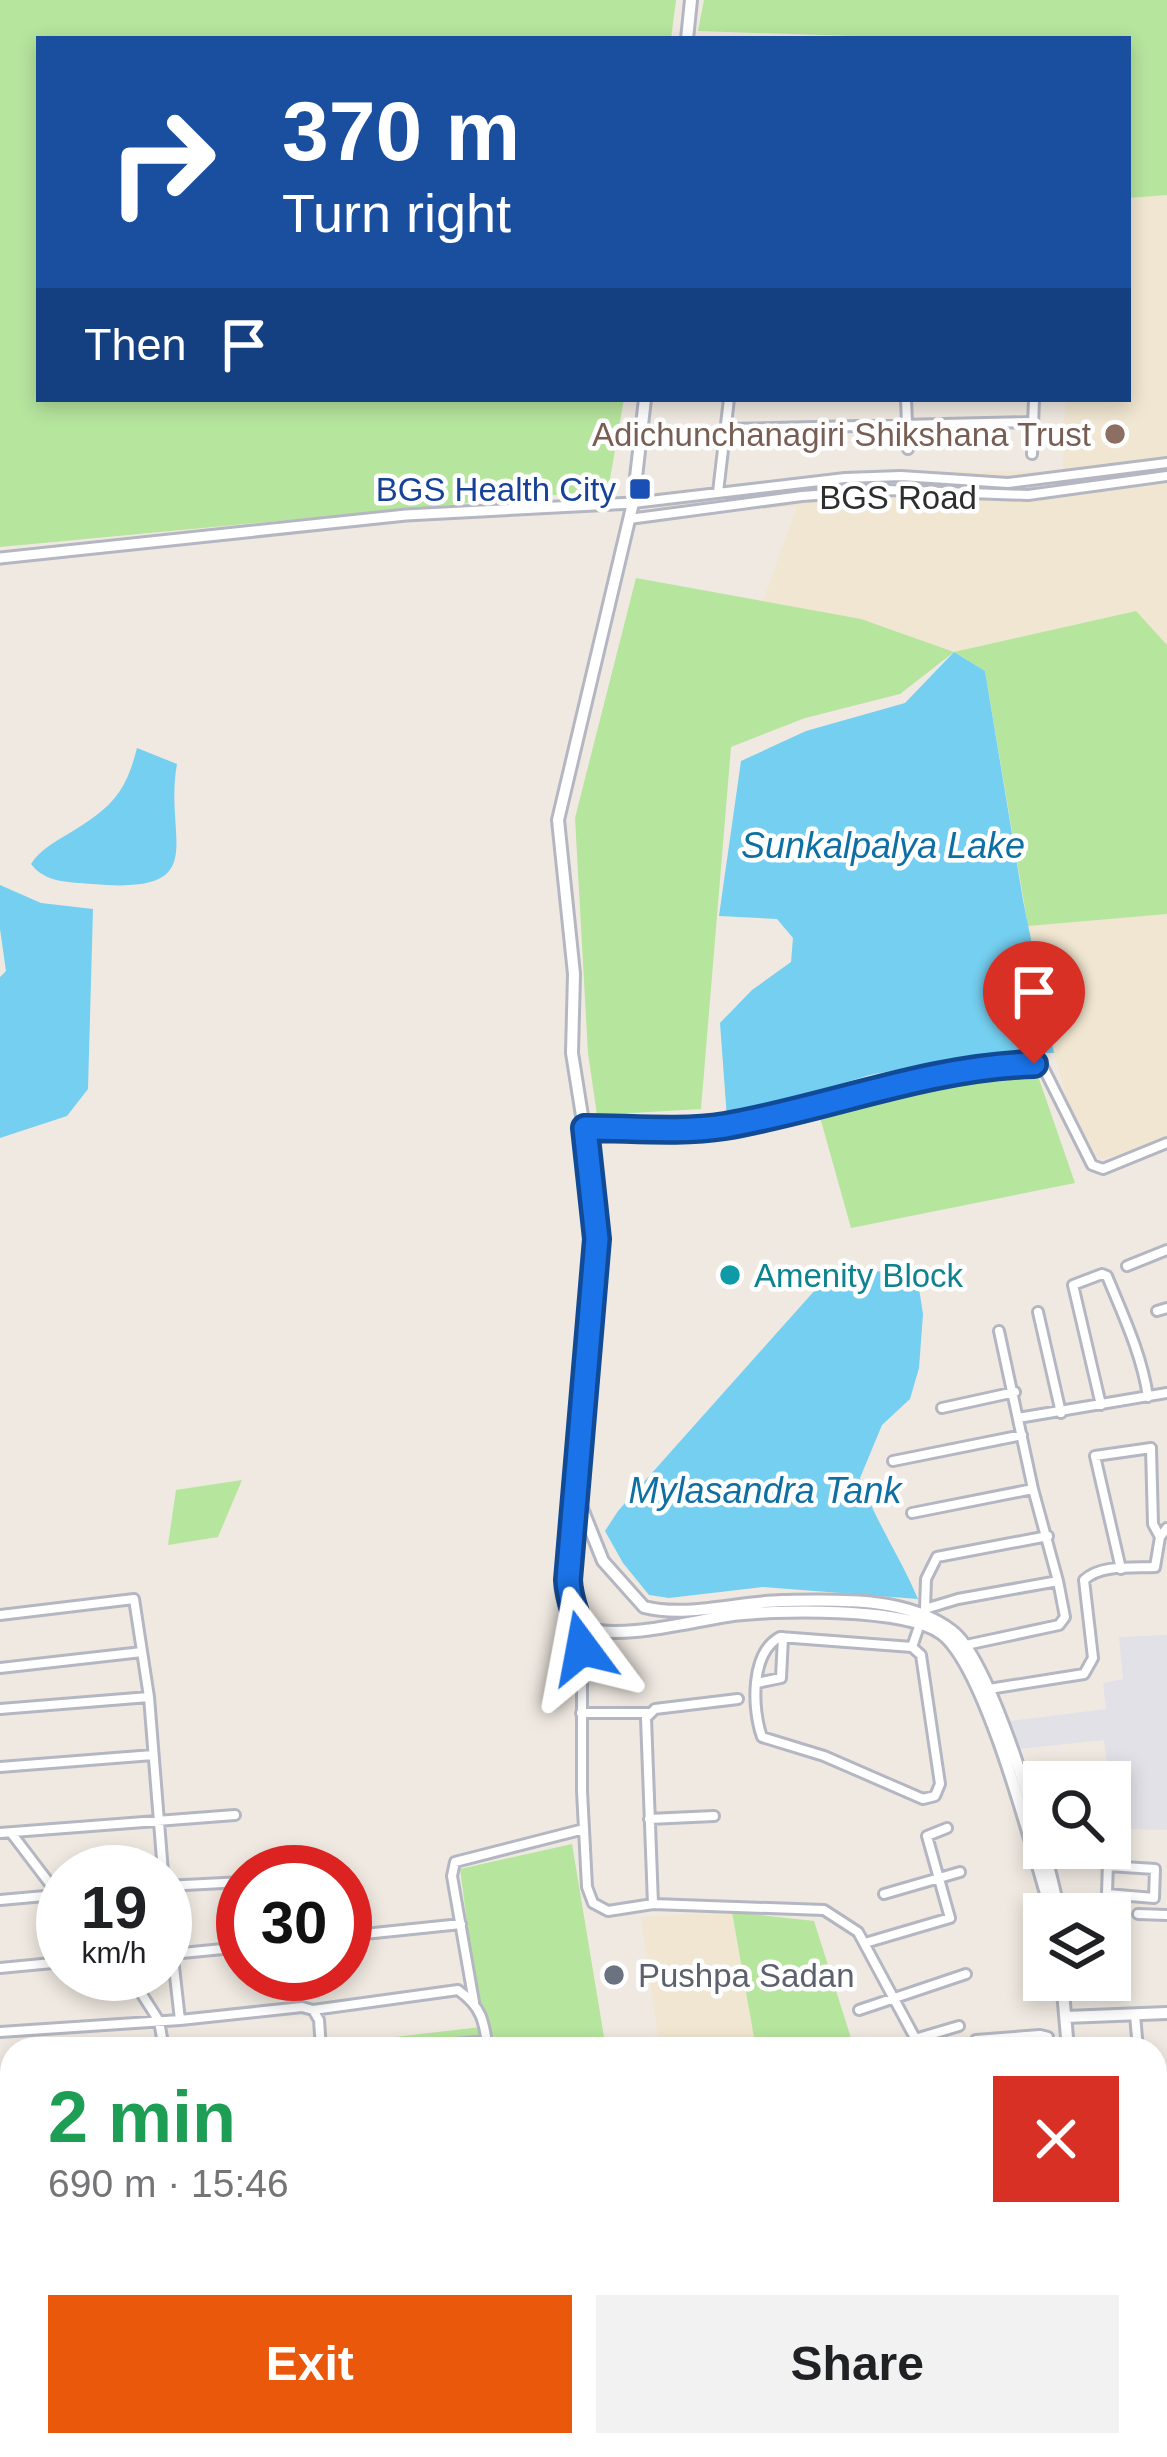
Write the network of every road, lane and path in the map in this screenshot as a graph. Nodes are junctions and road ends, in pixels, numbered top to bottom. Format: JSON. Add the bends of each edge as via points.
{"nodes":[{"id":1,"x":691,"y":0,"type":"edge"},
{"id":2,"x":687,"y":36,"type":"edge"},
{"id":3,"x":645,"y":402,"type":"edge"},
{"id":4,"x":729,"y":402,"type":"edge"},
{"id":5,"x":906,"y":402,"type":"edge"},
{"id":6,"x":1034,"y":402,"type":"edge"},
{"id":7,"x":1033,"y":422,"type":"junction"},
{"id":8,"x":907,"y":425,"type":"junction"},
{"id":9,"x":726,"y":429,"type":"junction"},
{"id":10,"x":908,"y":449,"type":"dead end"},
{"id":11,"x":1032,"y":454,"type":"dead end"},
{"id":12,"x":1167,"y":463,"type":"edge"},
{"id":13,"x":1167,"y":476,"type":"edge"},
{"id":14,"x":718,"y":492,"type":"junction"},
{"id":15,"x":633,"y":503,"type":"junction"},
{"id":16,"x":610,"y":506,"type":"junction"},
{"id":17,"x":629,"y":520,"type":"junction"},
{"id":18,"x":0,"y":558,"type":"edge"},
{"id":19,"x":585,"y":1128,"type":"junction"},
{"id":20,"x":1167,"y":1143,"type":"edge"},
{"id":21,"x":1167,"y":1250,"type":"edge"},
{"id":22,"x":1127,"y":1266,"type":"dead end"},
{"id":23,"x":1038,"y":1312,"type":"dead end"},
{"id":24,"x":999,"y":1331,"type":"dead end"},
{"id":25,"x":1015,"y":1392,"type":"junction"},
{"id":26,"x":1167,"y":1393,"type":"edge"},
{"id":27,"x":1148,"y":1397,"type":"junction"},
{"id":28,"x":1101,"y":1406,"type":"junction"},
{"id":29,"x":943,"y":1408,"type":"dead end"},
{"id":30,"x":1061,"y":1413,"type":"junction"},
{"id":31,"x":1018,"y":1418,"type":"junction"},
{"id":32,"x":1022,"y":1435,"type":"junction"},
{"id":33,"x":893,"y":1461,"type":"dead end"},
{"id":34,"x":1033,"y":1489,"type":"junction"},
{"id":35,"x":578,"y":1491,"type":"junction"},
{"id":36,"x":911,"y":1513,"type":"dead end"},
{"id":37,"x":1167,"y":1528,"type":"edge"},
{"id":38,"x":1048,"y":1536,"type":"junction"},
{"id":39,"x":1160,"y":1537,"type":"junction"},
{"id":40,"x":1121,"y":1569,"type":"junction"},
{"id":41,"x":1058,"y":1581,"type":"junction"},
{"id":42,"x":0,"y":1615,"type":"edge"},
{"id":43,"x":922,"y":1616,"type":"junction"},
{"id":44,"x":582,"y":1627,"type":"junction"},
{"id":45,"x":784,"y":1637,"type":"junction"},
{"id":46,"x":966,"y":1645,"type":"junction"},
{"id":47,"x":912,"y":1647,"type":"junction"},
{"id":48,"x":142,"y":1652,"type":"junction"},
{"id":49,"x":0,"y":1668,"type":"edge"},
{"id":50,"x":758,"y":1683,"type":"junction"},
{"id":51,"x":987,"y":1689,"type":"junction"},
{"id":52,"x":149,"y":1696,"type":"junction"},
{"id":53,"x":738,"y":1699,"type":"dead end"},
{"id":54,"x":0,"y":1709,"type":"edge"},
{"id":55,"x":649,"y":1712,"type":"junction"},
{"id":56,"x":581,"y":1713,"type":"junction"},
{"id":57,"x":153,"y":1754,"type":"junction"},
{"id":58,"x":0,"y":1768,"type":"edge"},
{"id":59,"x":1023,"y":1803,"type":"edge"},
{"id":60,"x":1023,"y":1810,"type":"edge"},
{"id":61,"x":235,"y":1815,"type":"dead end"},
{"id":62,"x":714,"y":1816,"type":"dead end"},
{"id":63,"x":158,"y":1819,"type":"junction"},
{"id":64,"x":649,"y":1819,"type":"junction"},
{"id":65,"x":584,"y":1828,"type":"junction"},
{"id":66,"x":947,"y":1828,"type":"dead end"},
{"id":67,"x":11,"y":1832,"type":"junction"},
{"id":68,"x":0,"y":1833,"type":"edge"},
{"id":69,"x":160,"y":1845,"type":"edge"},
{"id":70,"x":1108,"y":1864,"type":"joint"},
{"id":71,"x":1131,"y":1864,"type":"edge"},
{"id":72,"x":1167,"y":1864,"type":"edge"},
{"id":73,"x":36,"y":1866,"type":"edge"},
{"id":74,"x":960,"y":1872,"type":"dead end"},
{"id":75,"x":938,"y":1878,"type":"junction"},
{"id":76,"x":884,"y":1894,"type":"dead end"},
{"id":77,"x":36,"y":1899,"type":"edge"},
{"id":78,"x":0,"y":1900,"type":"edge"},
{"id":79,"x":653,"y":1904,"type":"junction"},
{"id":80,"x":1138,"y":1914,"type":"dead end"},
{"id":81,"x":1167,"y":1915,"type":"edge"},
{"id":82,"x":461,"y":1924,"type":"junction"},
{"id":83,"x":372,"y":1933,"type":"edge"},
{"id":84,"x":865,"y":1943,"type":"junction"},
{"id":85,"x":36,"y":1965,"type":"edge"},
{"id":86,"x":0,"y":1968,"type":"edge"},
{"id":87,"x":966,"y":1974,"type":"dead end"},
{"id":88,"x":894,"y":1996,"type":"junction"},
{"id":89,"x":146,"y":2001,"type":"edge"},
{"id":90,"x":178,"y":2001,"type":"edge"},
{"id":91,"x":1067,"y":2001,"type":"edge"},
{"id":92,"x":474,"y":2002,"type":"junction"},
{"id":93,"x":313,"y":2010,"type":"junction"},
{"id":94,"x":859,"y":2010,"type":"dead end"},
{"id":95,"x":1167,"y":2013,"type":"edge"},
{"id":96,"x":1135,"y":2014,"type":"junction"},
{"id":97,"x":1069,"y":2017,"type":"junction"},
{"id":98,"x":180,"y":2020,"type":"junction"},
{"id":99,"x":159,"y":2021,"type":"junction"},
{"id":100,"x":959,"y":2026,"type":"dead end"},
{"id":101,"x":0,"y":2032,"type":"edge"},
{"id":102,"x":162,"y":2037,"type":"edge"},
{"id":103,"x":320,"y":2037,"type":"edge"},
{"id":104,"x":487,"y":2037,"type":"edge"},
{"id":105,"x":914,"y":2037,"type":"edge"},
{"id":106,"x":922,"y":2037,"type":"edge"},
{"id":107,"x":1070,"y":2037,"type":"edge"},
{"id":108,"x":1137,"y":2037,"type":"edge"}],
"edges":[{"from":1,"to":2,"type":"main road"},
{"from":3,"to":15,"type":"main road"},
{"from":4,"to":9,"type":"street"},
{"from":5,"to":8,"type":"street"},
{"from":6,"to":7,"type":"street"},
{"from":7,"to":8,"type":"street"},
{"from":7,"to":11,"type":"street"},
{"from":8,"to":9,"type":"street"},
{"from":8,"to":10,"type":"street"},
{"from":9,"to":14,"type":"street"},
{"from":12,"to":14,"type":"street","name":"BGS Road","via":[[1032,482],[881,476]]},
{"from":13,"to":17,"type":"street","name":"BGS Road","via":[[999,497],[824,495]]},
{"from":14,"to":15,"type":"street","name":"BGS Road"},
{"from":15,"to":16,"type":"street"},
{"from":15,"to":17,"type":"main road"},
{"from":16,"to":17,"type":"street"},
{"from":16,"to":18,"type":"street","via":[[406,515]]},
{"from":17,"to":19,"type":"main road","via":[[558,820],[574,974],[572,1053]]},
{"from":19,"to":20,"type":"street","via":[[716,1127],[922,1077],[1034,1064],[1044,1069],[1096,1168]]},
{"from":19,"to":35,"type":"main road","via":[[597,1239]]},
{"from":21,"to":22,"type":"street"},
{"from":23,"to":30,"type":"street"},
{"from":24,"to":25,"type":"street"},
{"from":25,"to":29,"type":"street"},
{"from":25,"to":31,"type":"street"},
{"from":26,"to":27,"type":"street"},
{"from":27,"to":28,"type":"street"},
{"from":27,"to":28,"type":"street","via":[[1102,1274],[1073,1285]]},
{"from":28,"to":30,"type":"street"},
{"from":30,"to":31,"type":"street"},
{"from":31,"to":32,"type":"street"},
{"from":32,"to":33,"type":"street"},
{"from":32,"to":34,"type":"street"},
{"from":34,"to":36,"type":"street"},
{"from":34,"to":38,"type":"street"},
{"from":35,"to":43,"type":"main road","via":[[603,1561],[644,1607],[810,1601]]},
{"from":35,"to":44,"type":"main road","via":[[569,1604]]},
{"from":37,"to":39,"type":"street"},
{"from":38,"to":41,"type":"street"},
{"from":38,"to":43,"type":"street","via":[[938,1557]]},
{"from":39,"to":40,"type":"street","via":[[1155,1567]]},
{"from":39,"to":40,"type":"street","via":[[1150,1448],[1095,1456]]},
{"from":40,"to":51,"type":"street","via":[[1084,1580],[1093,1658],[1084,1674]]},
{"from":41,"to":43,"type":"street","via":[[958,1599]]},
{"from":41,"to":46,"type":"street","via":[[1065,1617],[1059,1625]]},
{"from":42,"to":48,"type":"street","via":[[134,1599]]},
{"from":43,"to":44,"type":"main road","via":[[759,1611],[630,1630]]},
{"from":43,"to":46,"type":"main road"},
{"from":43,"to":47,"type":"street"},
{"from":43,"to":60,"type":"main road","via":[[964,1663]]},
{"from":44,"to":56,"type":"street"},
{"from":45,"to":47,"type":"street"},
{"from":45,"to":50,"type":"street","via":[[766,1648]]},
{"from":45,"to":50,"type":"street","via":[[781,1678]]},
{"from":46,"to":51,"type":"main road"},
{"from":47,"to":50,"type":"street","via":[[921,1655],[940,1784],[923,1799],[762,1737]]},
{"from":48,"to":49,"type":"street"},
{"from":48,"to":52,"type":"street"},
{"from":51,"to":59,"type":"main road"},
{"from":52,"to":54,"type":"street"},
{"from":52,"to":57,"type":"street"},
{"from":53,"to":55,"type":"street"},
{"from":55,"to":56,"type":"street"},
{"from":55,"to":64,"type":"street"},
{"from":56,"to":65,"type":"street"},
{"from":57,"to":58,"type":"street"},
{"from":57,"to":63,"type":"street"},
{"from":61,"to":63,"type":"street"},
{"from":62,"to":64,"type":"street"},
{"from":63,"to":67,"type":"street"},
{"from":63,"to":69,"type":"street"},
{"from":64,"to":79,"type":"street"},
{"from":65,"to":79,"type":"street","via":[[593,1904],[608,1911]]},
{"from":65,"to":82,"type":"street","via":[[455,1862]]},
{"from":66,"to":75,"type":"street","via":[[927,1836]]},
{"from":67,"to":68,"type":"street"},
{"from":67,"to":73,"type":"street"},
{"from":70,"to":70,"type":"street","via":[[1107,1894],[1154,1898],[1155,1869]]},
{"from":71,"to":72,"type":"street"},
{"from":74,"to":75,"type":"street"},
{"from":75,"to":76,"type":"street"},
{"from":75,"to":84,"type":"street","via":[[950,1918]]},
{"from":77,"to":78,"type":"street"},
{"from":79,"to":84,"type":"street","via":[[824,1910]]},
{"from":80,"to":81,"type":"street"},
{"from":82,"to":83,"type":"street"},
{"from":82,"to":92,"type":"street"},
{"from":84,"to":88,"type":"street"},
{"from":85,"to":86,"type":"street"},
{"from":87,"to":88,"type":"street"},
{"from":88,"to":94,"type":"street"},
{"from":88,"to":105,"type":"street"},
{"from":89,"to":99,"type":"street"},
{"from":90,"to":98,"type":"street"},
{"from":91,"to":97,"type":"main road"},
{"from":92,"to":93,"type":"street","via":[[458,1990]]},
{"from":92,"to":104,"type":"street"},
{"from":93,"to":98,"type":"street"},
{"from":93,"to":103,"type":"street"},
{"from":95,"to":96,"type":"main road"},
{"from":96,"to":97,"type":"main road"},
{"from":96,"to":108,"type":"street"},
{"from":97,"to":107,"type":"main road"},
{"from":98,"to":99,"type":"street"},
{"from":99,"to":101,"type":"street"},
{"from":99,"to":102,"type":"street"},
{"from":100,"to":106,"type":"street"}]}
